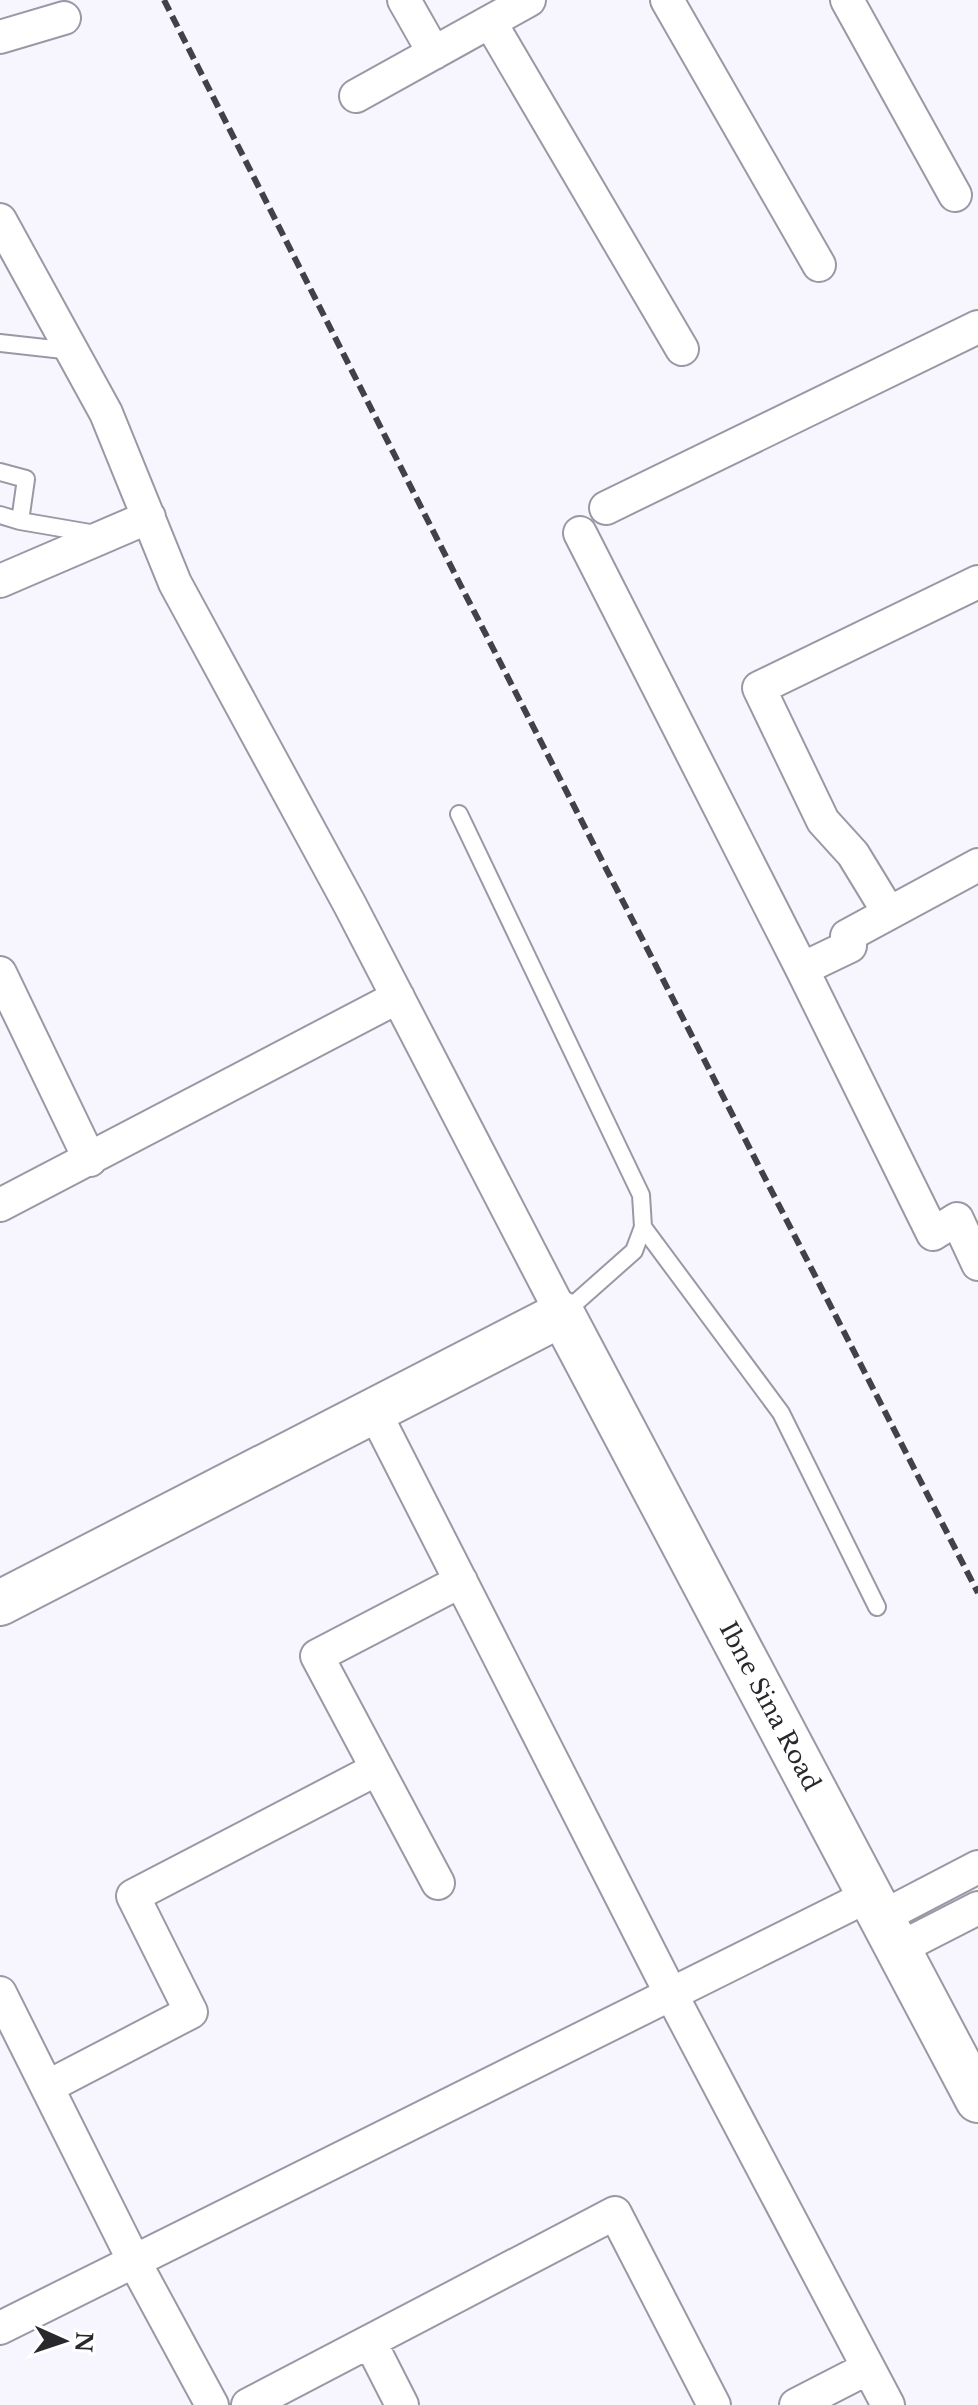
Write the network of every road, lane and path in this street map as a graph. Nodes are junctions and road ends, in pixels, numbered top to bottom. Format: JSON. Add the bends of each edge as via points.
{"nodes":[{"id":1,"x":404,"y":0,"type":"edge"},
{"id":2,"x":529,"y":0,"type":"edge"},
{"id":3,"x":667,"y":0,"type":"edge"},
{"id":4,"x":847,"y":0,"type":"edge"},
{"id":5,"x":64,"y":18,"type":"dead end"},
{"id":6,"x":490,"y":22,"type":"junction"},
{"id":7,"x":0,"y":37,"type":"edge"},
{"id":8,"x":434,"y":53,"type":"junction"},
{"id":9,"x":356,"y":96,"type":"dead end"},
{"id":10,"x":955,"y":195,"type":"dead end"},
{"id":11,"x":0,"y":220,"type":"edge"},
{"id":12,"x":819,"y":265,"type":"dead end"},
{"id":13,"x":978,"y":327,"type":"edge"},
{"id":14,"x":0,"y":343,"type":"edge"},
{"id":15,"x":682,"y":349,"type":"dead end"},
{"id":16,"x":72,"y":351,"type":"junction"},
{"id":17,"x":0,"y":472,"type":"edge"},
{"id":18,"x":606,"y":508,"type":"dead end"},
{"id":19,"x":0,"y":515,"type":"edge"},
{"id":20,"x":149,"y":517,"type":"junction"},
{"id":21,"x":20,"y":521,"type":"junction"},
{"id":22,"x":580,"y":533,"type":"dead end"},
{"id":23,"x":106,"y":536,"type":"junction"},
{"id":24,"x":0,"y":581,"type":"edge"},
{"id":25,"x":978,"y":582,"type":"edge"},
{"id":26,"x":459,"y":814,"type":"dead end"},
{"id":27,"x":978,"y":865,"type":"edge"},
{"id":28,"x":889,"y":913,"type":"junction"},
{"id":29,"x":802,"y":969,"type":"junction"},
{"id":30,"x":0,"y":973,"type":"edge"},
{"id":31,"x":398,"y":997,"type":"junction"},
{"id":32,"x":90,"y":1160,"type":"junction"},
{"id":33,"x":0,"y":1205,"type":"edge"},
{"id":34,"x":643,"y":1227,"type":"junction"},
{"id":35,"x":978,"y":1264,"type":"edge"},
{"id":36,"x":562,"y":1314,"type":"junction"},
{"id":37,"x":374,"y":1411,"type":"junction"},
{"id":38,"x":461,"y":1581,"type":"junction"},
{"id":39,"x":0,"y":1603,"type":"edge"},
{"id":40,"x":877,"y":1607,"type":"dead end"},
{"id":41,"x":377,"y":1769,"type":"junction"},
{"id":42,"x":978,"y":1867,"type":"edge"},
{"id":43,"x":438,"y":1883,"type":"dead end"},
{"id":44,"x":978,"y":1908,"type":"edge"},
{"id":45,"x":883,"y":1920,"type":"junction"},
{"id":46,"x":0,"y":1993,"type":"edge"},
{"id":47,"x":671,"y":1994,"type":"junction"},
{"id":48,"x":47,"y":2087,"type":"junction"},
{"id":49,"x":978,"y":2100,"type":"edge"},
{"id":50,"x":134,"y":2261,"type":"junction"},
{"id":51,"x":0,"y":2328,"type":"edge"},
{"id":52,"x":370,"y":2342,"type":"junction"},
{"id":53,"x":868,"y":2368,"type":"junction"},
{"id":54,"x":212,"y":2405,"type":"edge"},
{"id":55,"x":248,"y":2405,"type":"edge"},
{"id":56,"x":402,"y":2405,"type":"edge"},
{"id":57,"x":714,"y":2405,"type":"edge"},
{"id":58,"x":796,"y":2405,"type":"edge"},
{"id":59,"x":888,"y":2405,"type":"edge"}],
"edges":[{"from":1,"to":8,"type":"street"},
{"from":2,"to":6,"type":"street"},
{"from":3,"to":12,"type":"street"},
{"from":4,"to":10,"type":"street"},
{"from":5,"to":7,"type":"street"},
{"from":6,"to":8,"type":"street"},
{"from":6,"to":15,"type":"street"},
{"from":8,"to":9,"type":"street"},
{"from":11,"to":16,"type":"street"},
{"from":13,"to":18,"type":"street"},
{"from":14,"to":16,"type":"lane"},
{"from":16,"to":20,"type":"street","via":[[106,413]]},
{"from":17,"to":21,"type":"lane","via":[[26,479]]},
{"from":19,"to":21,"type":"lane"},
{"from":20,"to":23,"type":"street"},
{"from":20,"to":31,"type":"street","via":[[175,583]]},
{"from":21,"to":23,"type":"lane"},
{"from":22,"to":29,"type":"street"},
{"from":23,"to":24,"type":"street"},
{"from":25,"to":28,"type":"street","via":[[759,688],[823,821],[853,854]]},
{"from":26,"to":34,"type":"lane","via":[[641,1195]]},
{"from":27,"to":28,"type":"street"},
{"from":28,"to":29,"type":"street","via":[[847,936],[850,946]]},
{"from":29,"to":35,"type":"street","via":[[933,1234],[957,1219]]},
{"from":30,"to":32,"type":"street"},
{"from":31,"to":32,"type":"street"},
{"from":31,"to":36,"type":"street"},
{"from":32,"to":33,"type":"street"},
{"from":34,"to":36,"type":"lane","via":[[634,1251]]},
{"from":34,"to":40,"type":"lane","via":[[781,1413]]},
{"from":36,"to":37,"type":"street"},
{"from":36,"to":45,"type":"street","name":"Ibne Sina Road"},
{"from":37,"to":38,"type":"street"},
{"from":37,"to":39,"type":"street"},
{"from":38,"to":41,"type":"street","via":[[317,1656]]},
{"from":38,"to":47,"type":"street"},
{"from":41,"to":43,"type":"street"},
{"from":41,"to":48,"type":"street","via":[[133,1896],[191,2012]]},
{"from":42,"to":45,"type":"street"},
{"from":44,"to":45,"type":"street"},
{"from":45,"to":47,"type":"street"},
{"from":45,"to":49,"type":"street","name":"Ibne Sina Road"},
{"from":46,"to":48,"type":"street"},
{"from":47,"to":50,"type":"street"},
{"from":47,"to":53,"type":"street"},
{"from":48,"to":50,"type":"street"},
{"from":50,"to":51,"type":"street"},
{"from":50,"to":54,"type":"street"},
{"from":52,"to":55,"type":"street"},
{"from":52,"to":56,"type":"street"},
{"from":52,"to":57,"type":"street","via":[[615,2213]]},
{"from":53,"to":58,"type":"street"},
{"from":53,"to":59,"type":"street"}]}
